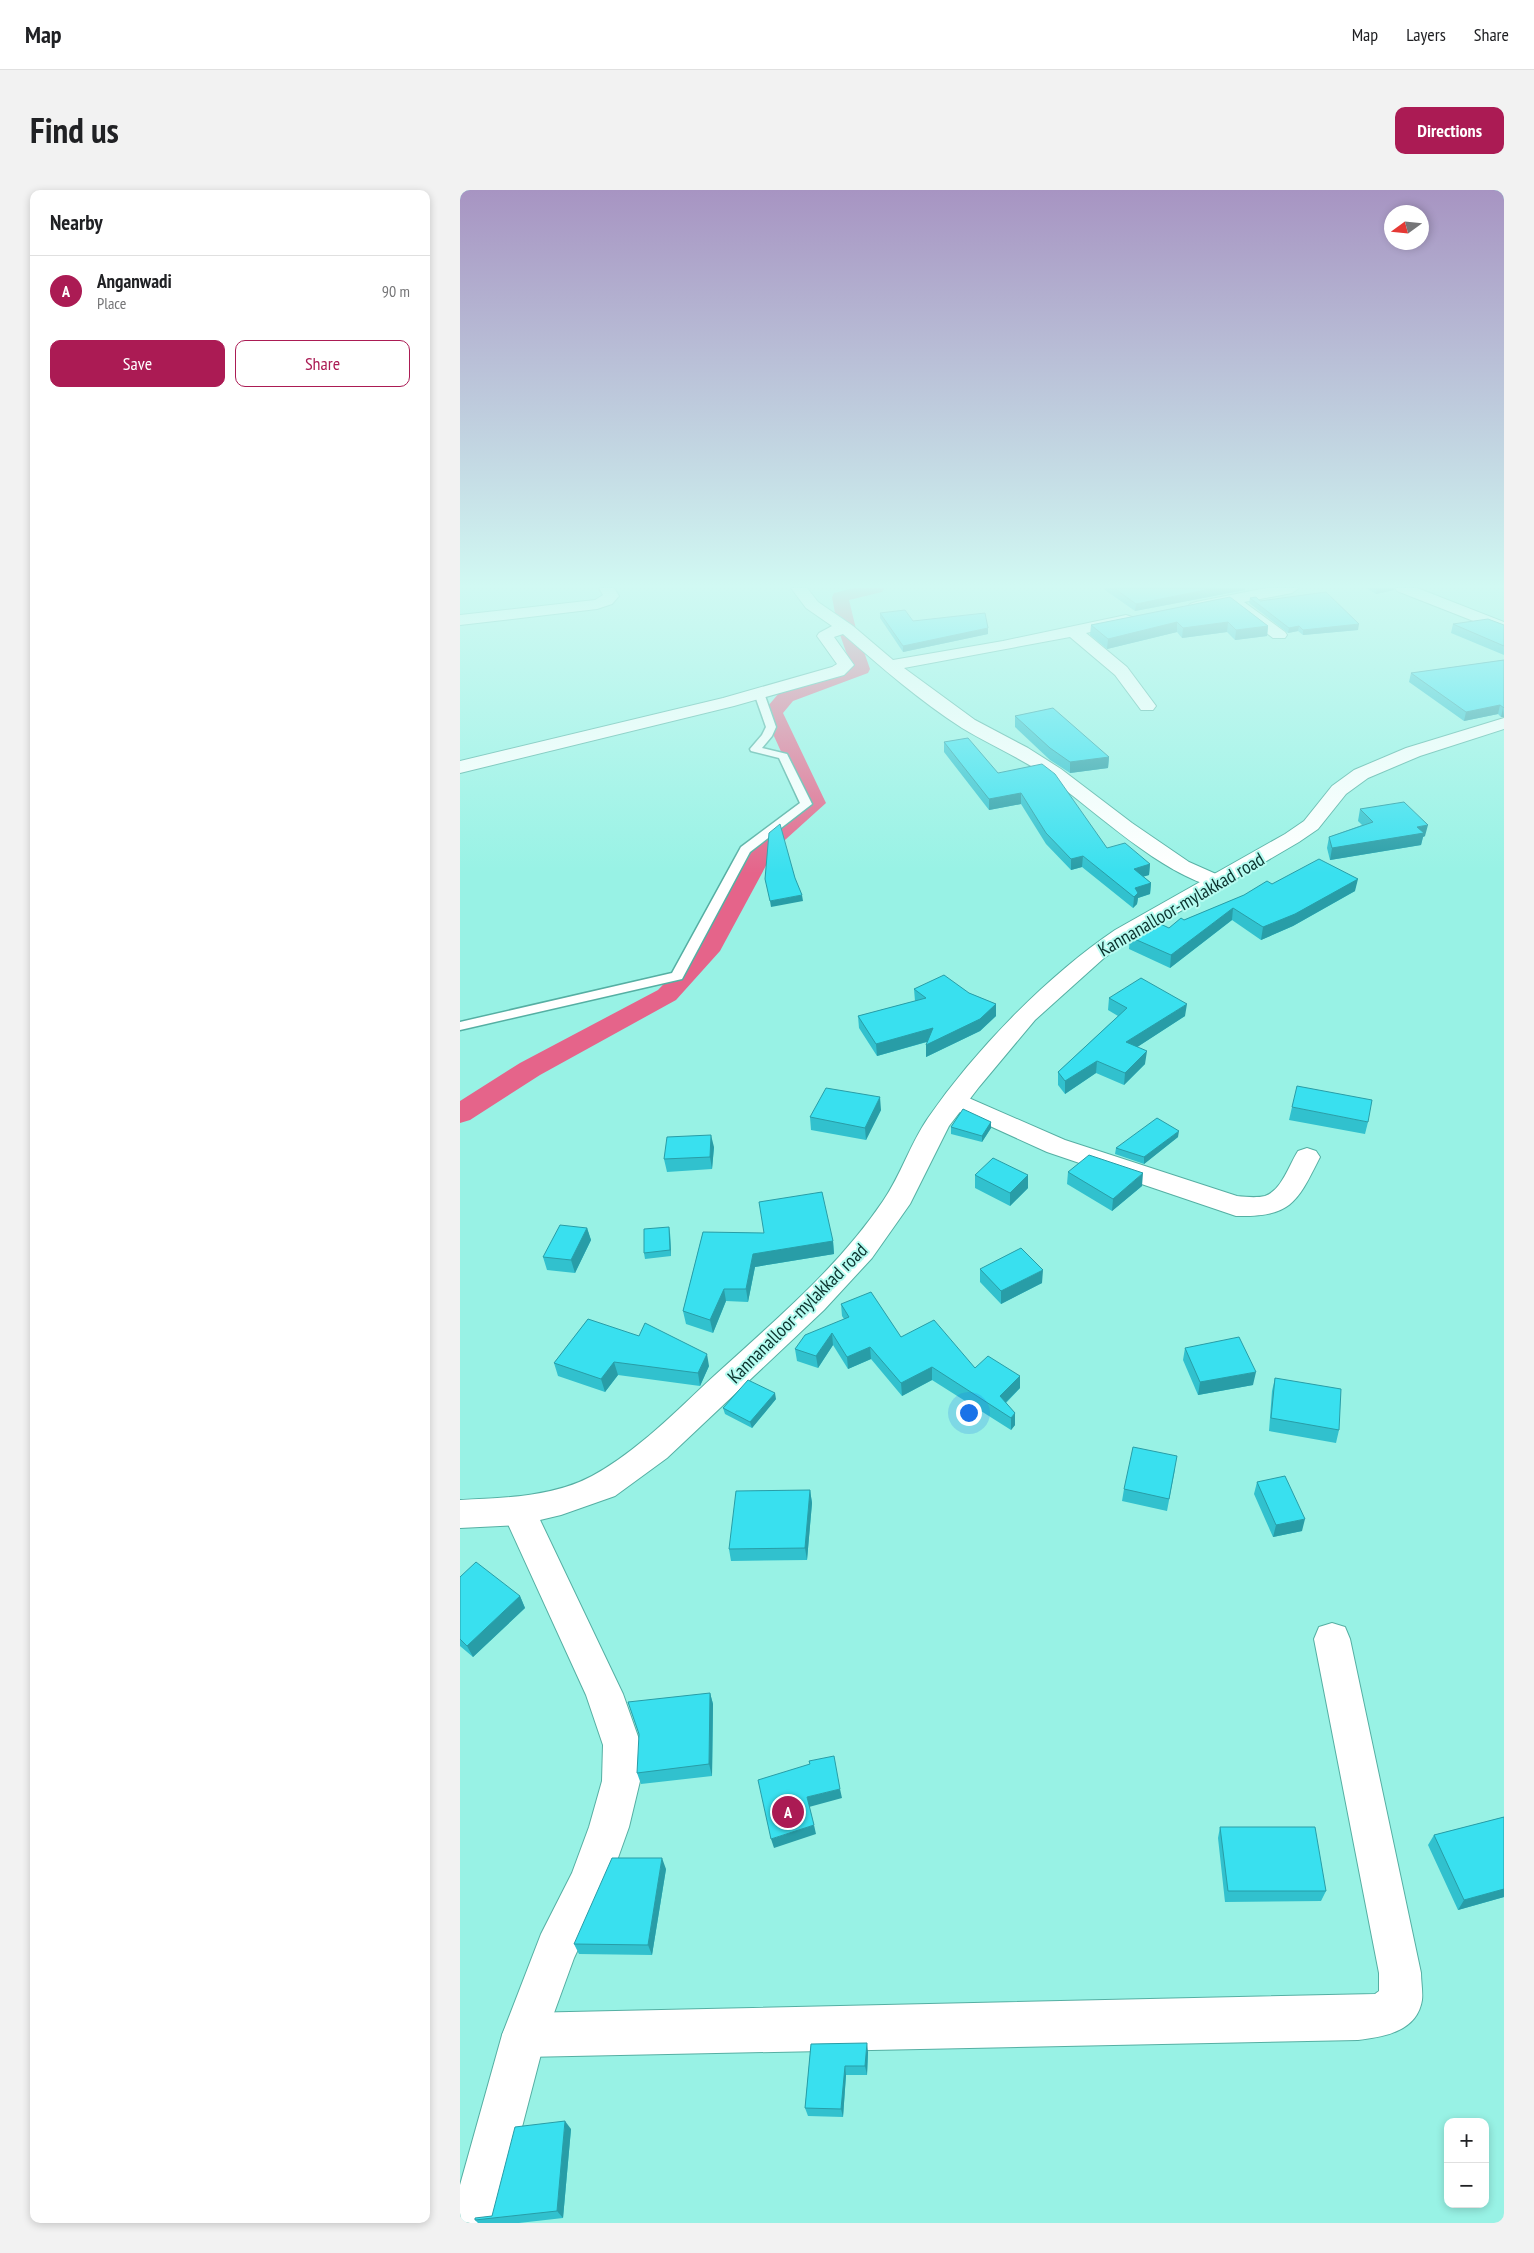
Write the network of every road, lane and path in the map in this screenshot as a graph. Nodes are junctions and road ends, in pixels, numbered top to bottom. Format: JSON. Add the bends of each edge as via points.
{"nodes":[{"id":1,"x":793,"y":683,"type":"edge"},
{"id":2,"x":913,"y":683,"type":"edge"},
{"id":3,"x":1130,"y":683,"type":"edge"},
{"id":4,"x":758,"y":693,"type":"junction"},
{"id":5,"x":1147,"y":706,"type":"dead end"},
{"id":6,"x":1504,"y":722,"type":"edge"},
{"id":7,"x":460,"y":767,"type":"edge"},
{"id":8,"x":1218,"y":882,"type":"junction"},
{"id":9,"x":460,"y":1026,"type":"edge"},
{"id":10,"x":955,"y":1100,"type":"junction"},
{"id":11,"x":1307,"y":1157,"type":"dead end"},
{"id":12,"x":519,"y":1511,"type":"junction"},
{"id":13,"x":460,"y":1514,"type":"edge"},
{"id":14,"x":1332,"y":1639,"type":"dead end"},
{"id":15,"x":524,"y":2035,"type":"junction"},
{"id":16,"x":473,"y":2223,"type":"edge"}],
"edges":[{"from":1,"to":4,"type":"street"},
{"from":2,"to":8,"type":"street","via":[[969,724],[1054,773],[1162,853]]},
{"from":3,"to":5,"type":"street"},
{"from":4,"to":7,"type":"street"},
{"from":4,"to":9,"type":"lane","via":[[771,727],[755,749],[782,756],[806,804],[746,850],[677,976]]},
{"from":6,"to":8,"type":"street","name":"Kannanalloor-mylakkad road","via":[[1413,752],[1360,774],[1339,790],[1311,825]]},
{"from":8,"to":10,"type":"street","name":"Kannanalloor-mylakkad road","via":[[1090,957],[1027,1015]]},
{"from":10,"to":11,"type":"street","via":[[1056,1146],[1236,1206],[1257,1208],[1277,1203],[1287,1196]]},
{"from":10,"to":12,"type":"street","name":"Kannanalloor-mylakkad road","via":[[938,1123],[896,1204],[862,1251],[806,1309],[656,1449],[602,1486],[561,1501]]},
{"from":12,"to":13,"type":"street","name":"Kannanalloor-mylakkad road"},
{"from":12,"to":15,"type":"street","via":[[604,1694],[622,1745],[621,1781],[609,1827],[589,1883],[556,1949]]},
{"from":14,"to":15,"type":"street","via":[[1400,1973],[1400,2001],[1385,2015]]},
{"from":15,"to":16,"type":"street"}]}
